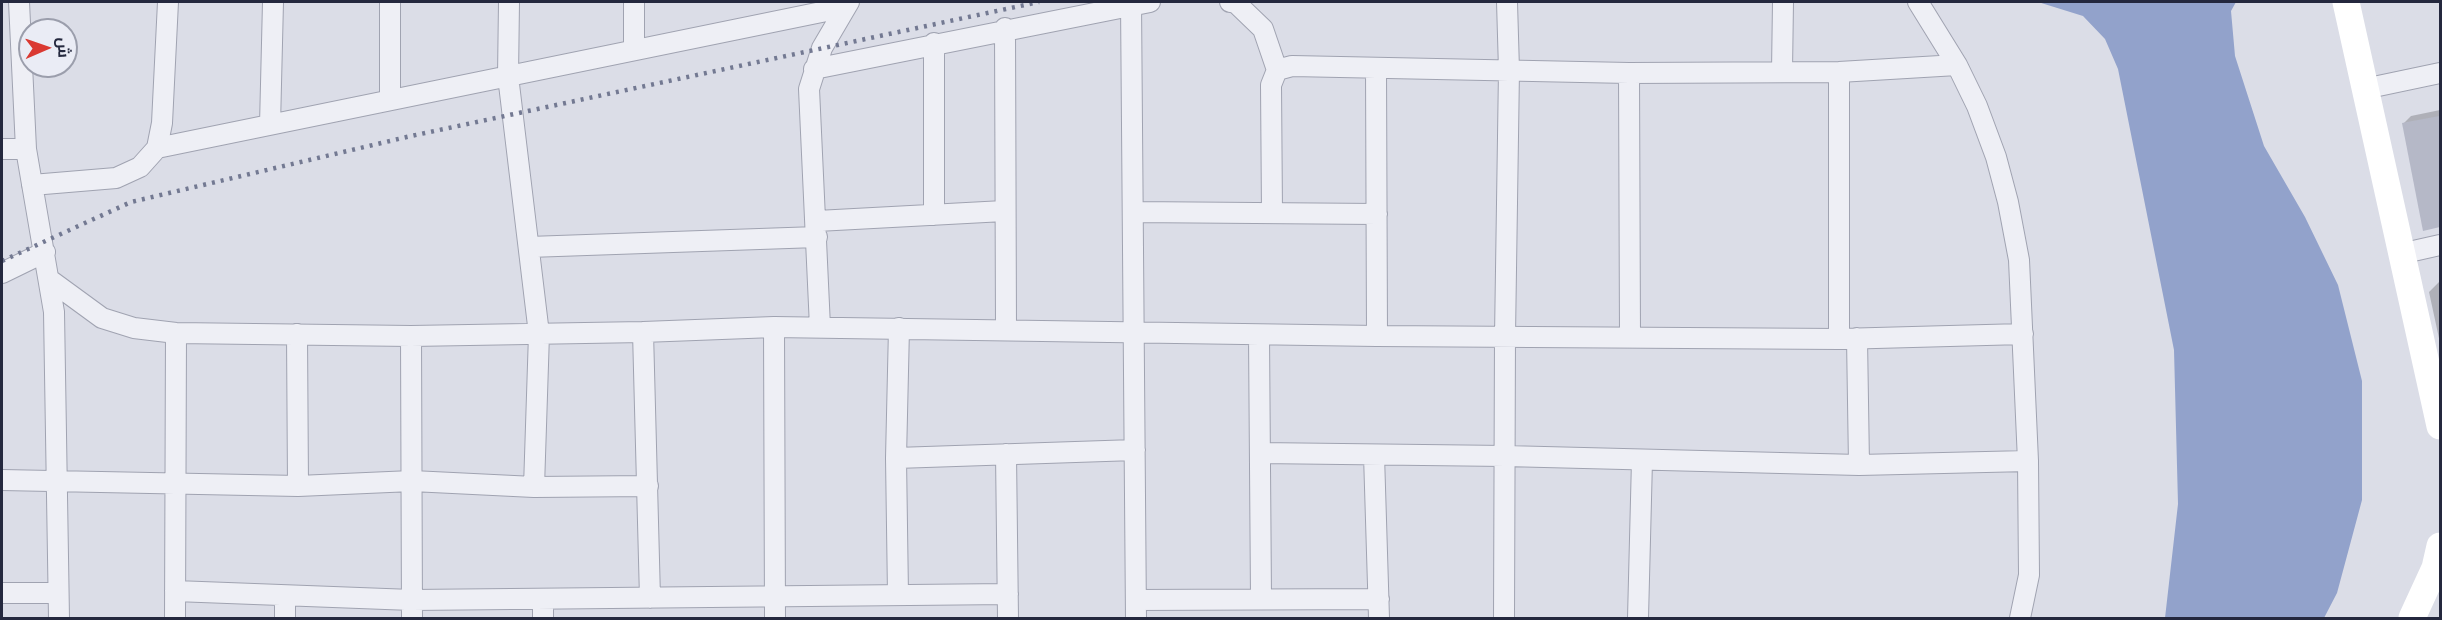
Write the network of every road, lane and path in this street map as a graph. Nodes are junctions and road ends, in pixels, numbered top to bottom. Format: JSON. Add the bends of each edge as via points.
{"nodes":[{"id":1,"x":19,"y":2,"type":"edge"},
{"id":2,"x":168,"y":2,"type":"edge"},
{"id":3,"x":273,"y":2,"type":"edge"},
{"id":4,"x":390,"y":2,"type":"edge"},
{"id":5,"x":509,"y":2,"type":"edge"},
{"id":6,"x":634,"y":2,"type":"edge"},
{"id":7,"x":1137,"y":2,"type":"edge"},
{"id":8,"x":1230,"y":2,"type":"edge"},
{"id":9,"x":1507,"y":2,"type":"edge"},
{"id":10,"x":1783,"y":2,"type":"edge"},
{"id":11,"x":1918,"y":2,"type":"edge"},
{"id":12,"x":2346,"y":2,"type":"edge"},
{"id":13,"x":848,"y":4,"type":"edge"},
{"id":14,"x":1005,"y":28,"type":"junction"},
{"id":15,"x":934,"y":44,"type":"junction"},
{"id":16,"x":634,"y":50,"type":"junction"},
{"id":17,"x":1957,"y":65,"type":"junction"},
{"id":18,"x":1376,"y":68,"type":"junction"},
{"id":19,"x":814,"y":69,"type":"junction"},
{"id":20,"x":1277,"y":70,"type":"junction"},
{"id":21,"x":1509,"y":70,"type":"junction"},
{"id":22,"x":1782,"y":71,"type":"junction"},
{"id":23,"x":1839,"y":72,"type":"junction"},
{"id":24,"x":1629,"y":73,"type":"junction"},
{"id":25,"x":2440,"y":73,"type":"edge"},
{"id":26,"x":508,"y":76,"type":"junction"},
{"id":27,"x":2364,"y":89,"type":"junction"},
{"id":28,"x":390,"y":100,"type":"junction"},
{"id":29,"x":270,"y":124,"type":"junction"},
{"id":30,"x":158,"y":148,"type":"junction"},
{"id":31,"x":2,"y":149,"type":"edge"},
{"id":32,"x":26,"y":149,"type":"junction"},
{"id":33,"x":32,"y":185,"type":"junction"},
{"id":34,"x":1004,"y":211,"type":"junction"},
{"id":35,"x":1133,"y":212,"type":"junction"},
{"id":36,"x":1272,"y":213,"type":"junction"},
{"id":37,"x":1377,"y":214,"type":"junction"},
{"id":38,"x":934,"y":215,"type":"junction"},
{"id":39,"x":817,"y":229,"type":"junction"},
{"id":40,"x":2440,"y":245,"type":"edge"},
{"id":41,"x":530,"y":247,"type":"junction"},
{"id":42,"x":45,"y":252,"type":"junction"},
{"id":43,"x":2400,"y":254,"type":"junction"},
{"id":44,"x":2,"y":273,"type":"edge"},
{"id":45,"x":50,"y":279,"type":"junction"},
{"id":46,"x":774,"y":327,"type":"junction"},
{"id":47,"x":820,"y":327,"type":"junction"},
{"id":48,"x":899,"y":328,"type":"junction"},
{"id":49,"x":1006,"y":329,"type":"junction"},
{"id":50,"x":176,"y":333,"type":"junction"},
{"id":51,"x":643,"y":333,"type":"junction"},
{"id":52,"x":1134,"y":333,"type":"junction"},
{"id":53,"x":297,"y":334,"type":"junction"},
{"id":54,"x":539,"y":334,"type":"junction"},
{"id":55,"x":2023,"y":334,"type":"junction"},
{"id":56,"x":1259,"y":335,"type":"junction"},
{"id":57,"x":411,"y":336,"type":"junction"},
{"id":58,"x":1377,"y":336,"type":"junction"},
{"id":59,"x":1505,"y":336,"type":"junction"},
{"id":60,"x":1630,"y":336,"type":"junction"},
{"id":61,"x":1848,"y":339,"type":"junction"},
{"id":62,"x":2440,"y":426,"type":"edge"},
{"id":63,"x":1135,"y":450,"type":"junction"},
{"id":64,"x":1260,"y":453,"type":"junction"},
{"id":65,"x":1005,"y":454,"type":"junction"},
{"id":66,"x":1374,"y":455,"type":"junction"},
{"id":67,"x":1505,"y":456,"type":"junction"},
{"id":68,"x":896,"y":458,"type":"junction"},
{"id":69,"x":1642,"y":459,"type":"junction"},
{"id":70,"x":2028,"y":461,"type":"junction"},
{"id":71,"x":1859,"y":465,"type":"junction"},
{"id":72,"x":2,"y":480,"type":"edge"},
{"id":73,"x":412,"y":481,"type":"junction"},
{"id":74,"x":55,"y":483,"type":"junction"},
{"id":75,"x":175,"y":484,"type":"junction"},
{"id":76,"x":298,"y":486,"type":"junction"},
{"id":77,"x":648,"y":486,"type":"junction"},
{"id":78,"x":534,"y":488,"type":"junction"},
{"id":79,"x":2439,"y":560,"type":"edge"},
{"id":80,"x":176,"y":591,"type":"junction"},
{"id":81,"x":2,"y":593,"type":"edge"},
{"id":82,"x":58,"y":593,"type":"junction"},
{"id":83,"x":1008,"y":594,"type":"junction"},
{"id":84,"x":898,"y":595,"type":"junction"},
{"id":85,"x":285,"y":596,"type":"junction"},
{"id":86,"x":776,"y":596,"type":"junction"},
{"id":87,"x":650,"y":598,"type":"junction"},
{"id":88,"x":1261,"y":598,"type":"junction"},
{"id":89,"x":412,"y":609,"type":"edge"},
{"id":90,"x":543,"y":609,"type":"edge"},
{"id":91,"x":1136,"y":609,"type":"edge"},
{"id":92,"x":1379,"y":609,"type":"edge"},
{"id":93,"x":2421,"y":610,"type":"edge"},
{"id":94,"x":59,"y":618,"type":"edge"},
{"id":95,"x":175,"y":618,"type":"edge"},
{"id":96,"x":285,"y":618,"type":"edge"},
{"id":97,"x":775,"y":618,"type":"edge"},
{"id":98,"x":1008,"y":618,"type":"edge"},
{"id":99,"x":1504,"y":618,"type":"edge"},
{"id":100,"x":1638,"y":618,"type":"edge"},
{"id":101,"x":2020,"y":618,"type":"edge"}],
"edges":[{"from":1,"to":32,"type":"street"},
{"from":2,"to":30,"type":"street"},
{"from":3,"to":29,"type":"street"},
{"from":4,"to":28,"type":"street"},
{"from":5,"to":26,"type":"street"},
{"from":6,"to":16,"type":"street"},
{"from":7,"to":14,"type":"street"},
{"from":7,"to":35,"type":"street"},
{"from":8,"to":20,"type":"street","via":[[1236,3],[1263,29]]},
{"from":9,"to":21,"type":"street"},
{"from":10,"to":22,"type":"street"},
{"from":11,"to":17,"type":"street"},
{"from":12,"to":27,"type":"street"},
{"from":13,"to":16,"type":"street"},
{"from":13,"to":19,"type":"street"},
{"from":14,"to":15,"type":"street"},
{"from":14,"to":34,"type":"street"},
{"from":15,"to":19,"type":"street"},
{"from":15,"to":38,"type":"street"},
{"from":16,"to":26,"type":"street"},
{"from":17,"to":23,"type":"street"},
{"from":17,"to":55,"type":"street","via":[[1981,116],[2008,202],[2019,260]]},
{"from":18,"to":20,"type":"street","via":[[1292,66]]},
{"from":18,"to":21,"type":"street"},
{"from":18,"to":37,"type":"street"},
{"from":19,"to":39,"type":"street","via":[[809,89]]},
{"from":20,"to":36,"type":"street","via":[[1271,85]]},
{"from":21,"to":24,"type":"street"},
{"from":21,"to":59,"type":"street"},
{"from":22,"to":23,"type":"street"},
{"from":22,"to":24,"type":"street"},
{"from":23,"to":61,"type":"street"},
{"from":24,"to":60,"type":"street"},
{"from":25,"to":27,"type":"street"},
{"from":26,"to":28,"type":"street"},
{"from":26,"to":41,"type":"street"},
{"from":27,"to":43,"type":"street"},
{"from":28,"to":29,"type":"street"},
{"from":29,"to":30,"type":"street"},
{"from":30,"to":33,"type":"street","via":[[140,167],[116,178]]},
{"from":31,"to":32,"type":"street"},
{"from":32,"to":33,"type":"street"},
{"from":33,"to":42,"type":"street"},
{"from":34,"to":38,"type":"street"},
{"from":34,"to":49,"type":"street"},
{"from":35,"to":36,"type":"street"},
{"from":35,"to":52,"type":"street"},
{"from":36,"to":37,"type":"street"},
{"from":37,"to":58,"type":"street"},
{"from":38,"to":39,"type":"street"},
{"from":39,"to":41,"type":"street"},
{"from":39,"to":47,"type":"street"},
{"from":40,"to":43,"type":"street"},
{"from":41,"to":54,"type":"street"},
{"from":42,"to":44,"type":"street"},
{"from":42,"to":45,"type":"street"},
{"from":43,"to":62,"type":"street"},
{"from":45,"to":50,"type":"street","via":[[102,318],[134,328]]},
{"from":45,"to":74,"type":"street","via":[[54,312]]},
{"from":46,"to":47,"type":"street"},
{"from":46,"to":51,"type":"street"},
{"from":46,"to":86,"type":"street"},
{"from":47,"to":48,"type":"street"},
{"from":48,"to":49,"type":"street"},
{"from":48,"to":68,"type":"street"},
{"from":49,"to":52,"type":"street"},
{"from":50,"to":53,"type":"street"},
{"from":50,"to":75,"type":"street"},
{"from":51,"to":54,"type":"street"},
{"from":51,"to":77,"type":"street"},
{"from":52,"to":56,"type":"street"},
{"from":52,"to":63,"type":"street"},
{"from":53,"to":57,"type":"street"},
{"from":53,"to":76,"type":"street"},
{"from":54,"to":57,"type":"street"},
{"from":54,"to":78,"type":"street"},
{"from":55,"to":61,"type":"street"},
{"from":55,"to":70,"type":"street"},
{"from":56,"to":58,"type":"street"},
{"from":56,"to":64,"type":"street"},
{"from":57,"to":73,"type":"street"},
{"from":58,"to":59,"type":"street"},
{"from":59,"to":60,"type":"street"},
{"from":59,"to":67,"type":"street"},
{"from":60,"to":61,"type":"street"},
{"from":61,"to":71,"type":"street"},
{"from":63,"to":65,"type":"street"},
{"from":63,"to":91,"type":"street"},
{"from":64,"to":66,"type":"street"},
{"from":64,"to":88,"type":"street"},
{"from":65,"to":68,"type":"street"},
{"from":65,"to":83,"type":"street"},
{"from":66,"to":67,"type":"street"},
{"from":66,"to":92,"type":"street"},
{"from":67,"to":69,"type":"street"},
{"from":67,"to":99,"type":"street"},
{"from":68,"to":84,"type":"street"},
{"from":69,"to":71,"type":"street"},
{"from":69,"to":100,"type":"street"},
{"from":70,"to":71,"type":"street"},
{"from":70,"to":101,"type":"street","via":[[2029,575]]},
{"from":72,"to":74,"type":"street"},
{"from":73,"to":76,"type":"street"},
{"from":73,"to":78,"type":"street"},
{"from":73,"to":89,"type":"street"},
{"from":74,"to":75,"type":"street"},
{"from":74,"to":82,"type":"street"},
{"from":75,"to":76,"type":"street"},
{"from":75,"to":80,"type":"street"},
{"from":77,"to":78,"type":"street"},
{"from":77,"to":87,"type":"street"},
{"from":79,"to":93,"type":"street"},
{"from":80,"to":85,"type":"street"},
{"from":80,"to":95,"type":"street"},
{"from":81,"to":82,"type":"street"},
{"from":82,"to":94,"type":"street"},
{"from":83,"to":84,"type":"street"},
{"from":83,"to":98,"type":"street"},
{"from":84,"to":86,"type":"street"},
{"from":85,"to":89,"type":"street"},
{"from":85,"to":96,"type":"street"},
{"from":86,"to":87,"type":"street"},
{"from":86,"to":97,"type":"street"},
{"from":87,"to":90,"type":"street"},
{"from":88,"to":91,"type":"street"},
{"from":88,"to":92,"type":"street"},
{"from":89,"to":90,"type":"street"}]}
